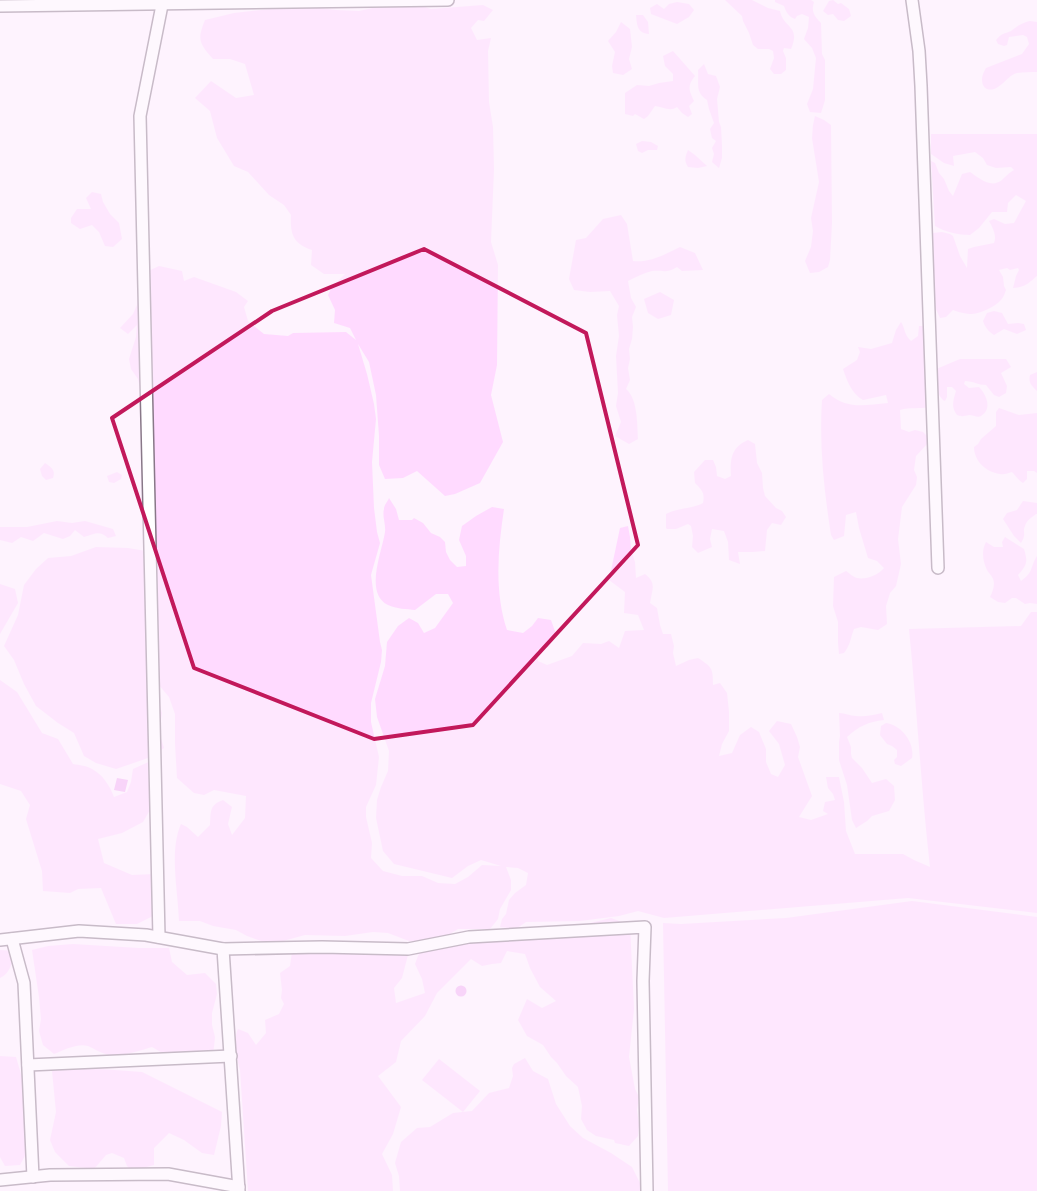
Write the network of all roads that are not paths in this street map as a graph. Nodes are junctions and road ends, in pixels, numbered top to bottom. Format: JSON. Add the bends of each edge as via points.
{"nodes":[{"id":1,"x":448,"y":0,"type":"edge"},
{"id":2,"x":912,"y":0,"type":"edge"},
{"id":3,"x":163,"y":2,"type":"edge"},
{"id":4,"x":0,"y":6,"type":"edge"},
{"id":5,"x":938,"y":568,"type":"dead end"},
{"id":6,"x":159,"y":937,"type":"junction"},
{"id":7,"x":12,"y":939,"type":"junction"},
{"id":8,"x":0,"y":940,"type":"edge"},
{"id":9,"x":223,"y":950,"type":"junction"},
{"id":10,"x":231,"y":1056,"type":"junction"},
{"id":11,"x":28,"y":1065,"type":"junction"},
{"id":12,"x":33,"y":1177,"type":"junction"},
{"id":13,"x":0,"y":1180,"type":"edge"},
{"id":14,"x":239,"y":1189,"type":"edge"},
{"id":15,"x":647,"y":1191,"type":"edge"}],
"edges":[{"from":1,"to":3,"type":"street"},
{"from":2,"to":5,"type":"street","via":[[921,86]]},
{"from":3,"to":4,"type":"street"},
{"from":3,"to":6,"type":"street","via":[[140,116]]},
{"from":6,"to":7,"type":"street","via":[[79,931]]},
{"from":6,"to":9,"type":"street"},
{"from":7,"to":8,"type":"street"},
{"from":7,"to":11,"type":"street","via":[[24,983]]},
{"from":9,"to":10,"type":"street"},
{"from":9,"to":15,"type":"street","via":[[408,948],[469,936],[644,927]]},
{"from":10,"to":11,"type":"street"},
{"from":10,"to":14,"type":"street"},
{"from":11,"to":12,"type":"street"},
{"from":12,"to":13,"type":"street"},
{"from":12,"to":14,"type":"street","via":[[168,1174]]}]}
